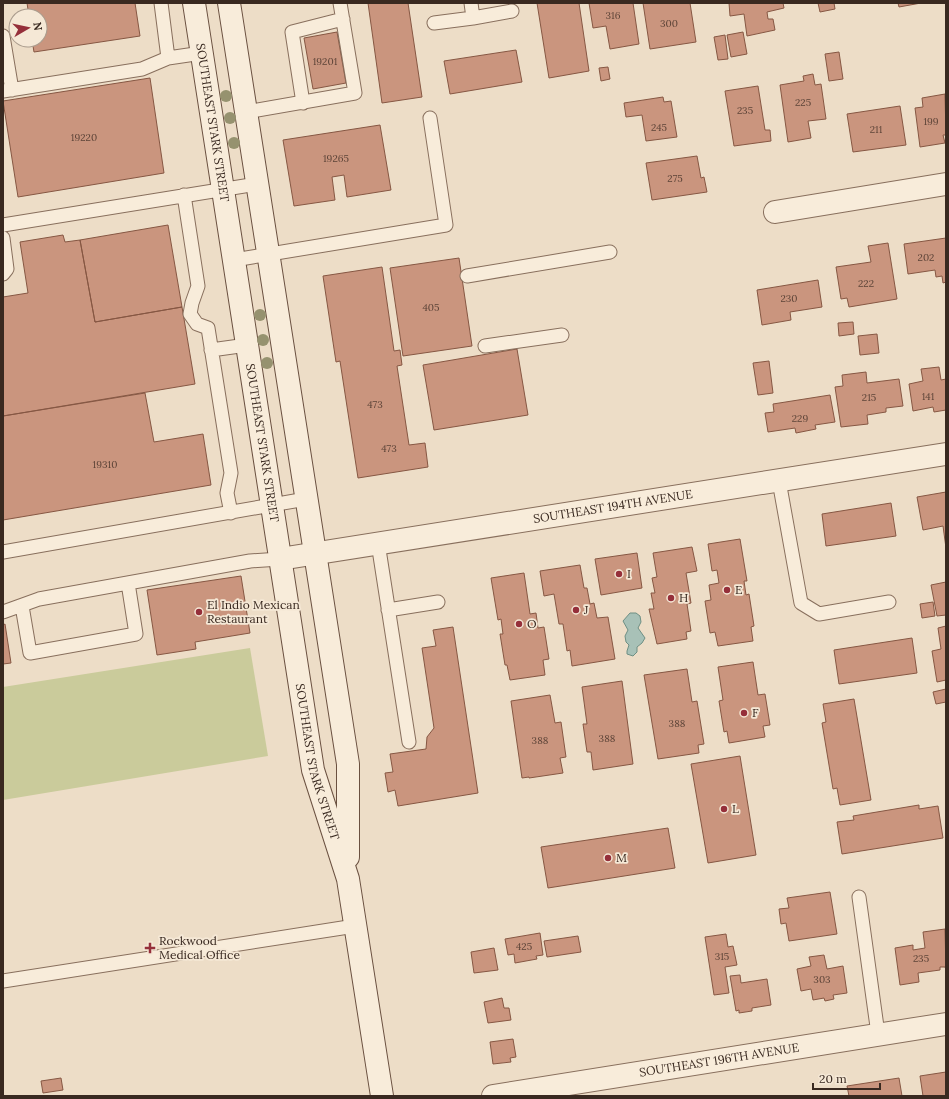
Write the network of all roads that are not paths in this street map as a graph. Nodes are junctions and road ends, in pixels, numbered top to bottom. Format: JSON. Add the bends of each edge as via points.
{"nodes":[{"id":1,"x":161,"y":3,"type":"edge"},
{"id":2,"x":194,"y":3,"type":"edge"},
{"id":3,"x":229,"y":3,"type":"edge"},
{"id":4,"x":340,"y":3,"type":"edge"},
{"id":5,"x":471,"y":3,"type":"edge"},
{"id":6,"x":512,"y":11,"type":"dead end"},
{"id":7,"x":473,"y":18,"type":"junction"},
{"id":8,"x":343,"y":20,"type":"junction"},
{"id":9,"x":434,"y":23,"type":"dead end"},
{"id":10,"x":3,"y":36,"type":"edge"},
{"id":11,"x":202,"y":53,"type":"junction"},
{"id":12,"x":168,"y":58,"type":"junction"},
{"id":13,"x":8,"y":91,"type":"edge"},
{"id":14,"x":303,"y":103,"type":"junction"},
{"id":15,"x":246,"y":112,"type":"junction"},
{"id":16,"x":430,"y":118,"type":"dead end"},
{"id":17,"x":257,"y":184,"type":"junction"},
{"id":18,"x":946,"y":184,"type":"edge"},
{"id":19,"x":223,"y":189,"type":"junction"},
{"id":20,"x":184,"y":196,"type":"junction"},
{"id":21,"x":774,"y":212,"type":"dead end"},
{"id":22,"x":3,"y":225,"type":"edge"},
{"id":23,"x":3,"y":238,"type":"edge"},
{"id":24,"x":610,"y":252,"type":"dead end"},
{"id":25,"x":268,"y":255,"type":"junction"},
{"id":26,"x":234,"y":260,"type":"junction"},
{"id":27,"x":3,"y":274,"type":"edge"},
{"id":28,"x":467,"y":276,"type":"dead end"},
{"id":29,"x":562,"y":335,"type":"dead end"},
{"id":30,"x":247,"y":345,"type":"junction"},
{"id":31,"x":486,"y":346,"type":"dead end"},
{"id":32,"x":211,"y":350,"type":"junction"},
{"id":33,"x":946,"y":454,"type":"edge"},
{"id":34,"x":779,"y":481,"type":"junction"},
{"id":35,"x":306,"y":499,"type":"junction"},
{"id":36,"x":272,"y":506,"type":"junction"},
{"id":37,"x":231,"y":513,"type":"junction"},
{"id":38,"x":378,"y":543,"type":"junction"},
{"id":39,"x":3,"y":552,"type":"edge"},
{"id":40,"x":315,"y":553,"type":"junction"},
{"id":41,"x":280,"y":559,"type":"junction"},
{"id":42,"x":128,"y":583,"type":"junction"},
{"id":43,"x":438,"y":602,"type":"dead end"},
{"id":44,"x":890,"y":602,"type":"dead end"},
{"id":45,"x":22,"y":606,"type":"junction"},
{"id":46,"x":388,"y":610,"type":"junction"},
{"id":47,"x":3,"y":612,"type":"edge"},
{"id":48,"x":409,"y":742,"type":"dead end"},
{"id":49,"x":348,"y":878,"type":"junction"},
{"id":50,"x":859,"y":897,"type":"dead end"},
{"id":51,"x":355,"y":926,"type":"junction"},
{"id":52,"x":3,"y":981,"type":"edge"},
{"id":53,"x":946,"y":1024,"type":"edge"},
{"id":54,"x":878,"y":1034,"type":"junction"},
{"id":55,"x":382,"y":1096,"type":"edge"},
{"id":56,"x":493,"y":1096,"type":"edge"}],
"edges":[{"from":1,"to":12,"type":"lane"},
{"from":2,"to":11,"type":"main road","name":"SOUTHEAST STARK STREET"},
{"from":3,"to":15,"type":"main road","name":"SOUTHEAST STARK STREET"},
{"from":4,"to":8,"type":"lane"},
{"from":5,"to":7,"type":"lane"},
{"from":6,"to":7,"type":"lane"},
{"from":7,"to":9,"type":"lane"},
{"from":8,"to":14,"type":"lane","via":[[292,32]]},
{"from":8,"to":14,"type":"lane","via":[[355,93]]},
{"from":10,"to":13,"type":"lane"},
{"from":11,"to":12,"type":"lane"},
{"from":11,"to":19,"type":"main road","name":"SOUTHEAST STARK STREET"},
{"from":12,"to":13,"type":"lane","via":[[142,69]]},
{"from":14,"to":15,"type":"lane"},
{"from":15,"to":17,"type":"main road","name":"SOUTHEAST STARK STREET"},
{"from":16,"to":25,"type":"lane","via":[[446,225]]},
{"from":17,"to":19,"type":"lane"},
{"from":17,"to":25,"type":"main road","name":"SOUTHEAST STARK STREET"},
{"from":18,"to":21,"type":"main road"},
{"from":19,"to":20,"type":"lane"},
{"from":19,"to":26,"type":"main road","name":"SOUTHEAST STARK STREET"},
{"from":20,"to":22,"type":"lane"},
{"from":20,"to":32,"type":"lane","via":[[198,286],[190,314],[197,324],[208,328]]},
{"from":23,"to":27,"type":"lane","via":[[7,270]]},
{"from":24,"to":28,"type":"lane"},
{"from":25,"to":26,"type":"lane"},
{"from":25,"to":35,"type":"main road","name":"SOUTHEAST STARK STREET"},
{"from":26,"to":30,"type":"main road","name":"SOUTHEAST STARK STREET"},
{"from":29,"to":31,"type":"lane"},
{"from":30,"to":32,"type":"lane"},
{"from":30,"to":36,"type":"main road","name":"SOUTHEAST STARK STREET"},
{"from":32,"to":37,"type":"lane","via":[[232,473],[227,493]]},
{"from":33,"to":34,"type":"main road","name":"SOUTHEAST 194TH AVENUE"},
{"from":34,"to":38,"type":"main road","name":"SOUTHEAST 194TH AVENUE"},
{"from":34,"to":44,"type":"lane","via":[[801,603],[819,614]]},
{"from":35,"to":36,"type":"lane"},
{"from":35,"to":40,"type":"main road","name":"SOUTHEAST STARK STREET"},
{"from":36,"to":37,"type":"lane"},
{"from":36,"to":41,"type":"main road","name":"SOUTHEAST STARK STREET"},
{"from":37,"to":39,"type":"lane"},
{"from":38,"to":40,"type":"main road","name":"SOUTHEAST 194TH AVENUE"},
{"from":38,"to":46,"type":"lane"},
{"from":40,"to":41,"type":"main road","name":"SOUTHEAST 194TH AVENUE"},
{"from":40,"to":49,"type":"main road","name":"SOUTHEAST STARK STREET","via":[[348,764]]},
{"from":41,"to":42,"type":"lane","via":[[250,561]]},
{"from":41,"to":49,"type":"main road","name":"SOUTHEAST STARK STREET","via":[[313,770]]},
{"from":42,"to":45,"type":"lane","via":[[39,599]]},
{"from":42,"to":45,"type":"lane","via":[[136,634],[30,653]]},
{"from":43,"to":46,"type":"lane"},
{"from":45,"to":47,"type":"lane"},
{"from":46,"to":48,"type":"lane"},
{"from":49,"to":51,"type":"main road","name":"SOUTHEAST STARK STREET"},
{"from":50,"to":54,"type":"lane"},
{"from":51,"to":52,"type":"lane"},
{"from":51,"to":55,"type":"main road","name":"SOUTHEAST STARK STREET"},
{"from":53,"to":54,"type":"main road","name":"SOUTHEAST 196TH AVENUE"},
{"from":54,"to":56,"type":"main road","name":"SOUTHEAST 196TH AVENUE"}]}
